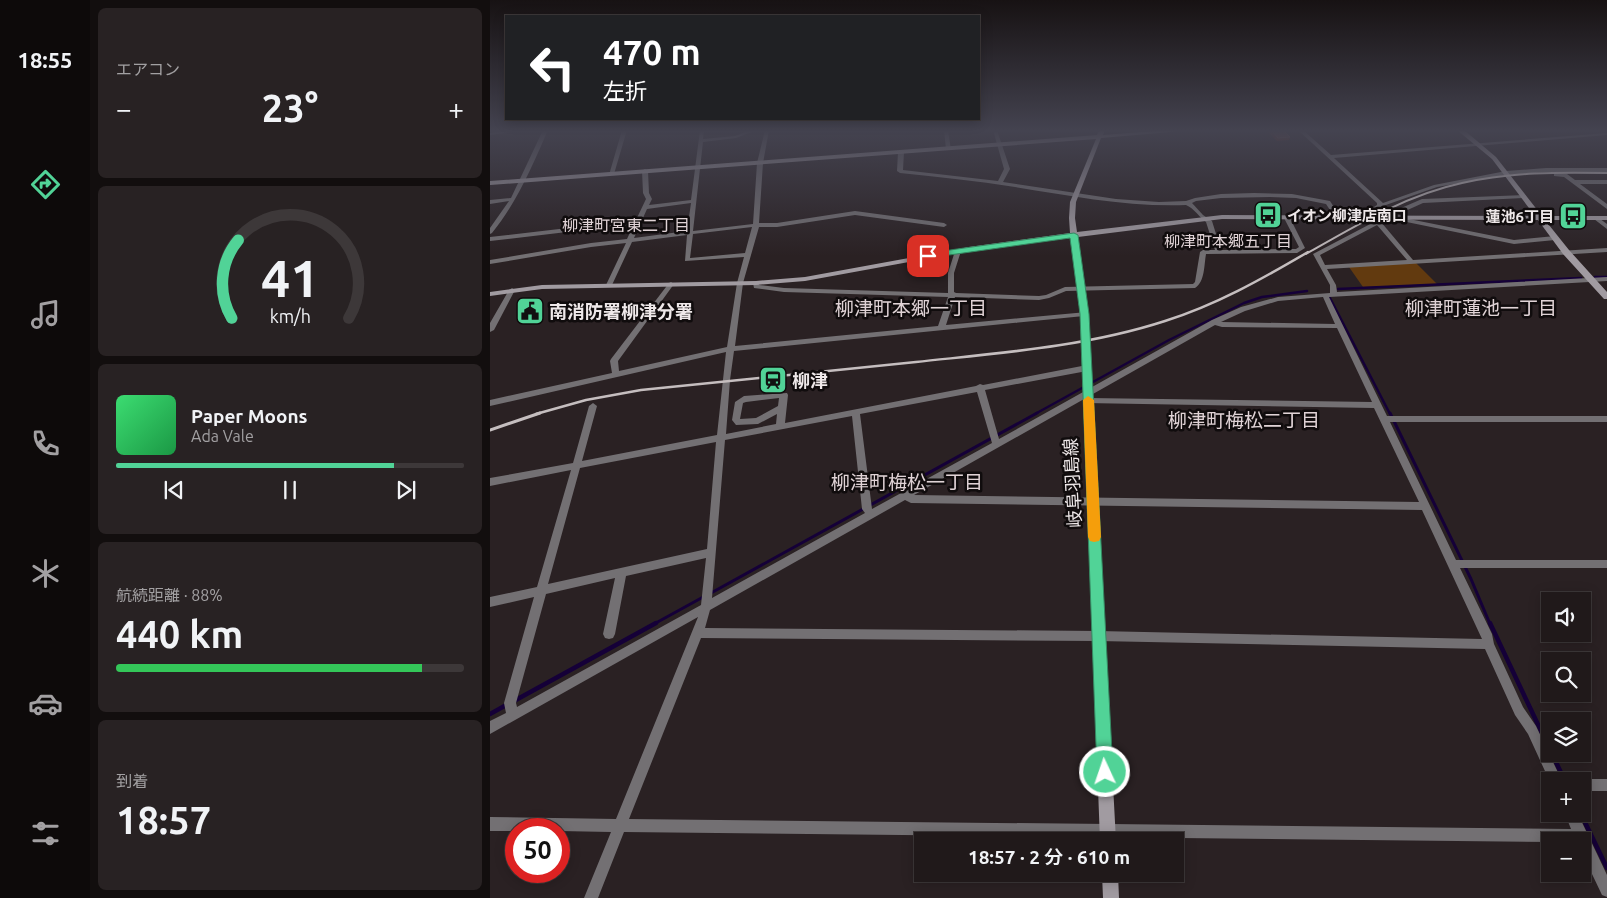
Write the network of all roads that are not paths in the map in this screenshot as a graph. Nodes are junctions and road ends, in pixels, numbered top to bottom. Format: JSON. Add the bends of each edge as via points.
{"nodes":[{"id":1,"x":645,"y":171,"type":"edge"},
{"id":2,"x":527,"y":172,"type":"edge"},
{"id":3,"x":635,"y":172,"type":"edge"},
{"id":4,"x":696,"y":172,"type":"edge"},
{"id":5,"x":759,"y":172,"type":"edge"},
{"id":6,"x":908,"y":172,"type":"edge"},
{"id":7,"x":1005,"y":172,"type":"edge"},
{"id":8,"x":1086,"y":172,"type":"edge"},
{"id":9,"x":1345,"y":172,"type":"edge"},
{"id":10,"x":1504,"y":172,"type":"edge"},
{"id":11,"x":1534,"y":172,"type":"edge"},
{"id":12,"x":611,"y":174,"type":"joint"},
{"id":13,"x":1508,"y":176,"type":"junction"},
{"id":14,"x":523,"y":180,"type":"junction"},
{"id":15,"x":1000,"y":182,"type":"junction"},
{"id":16,"x":1575,"y":182,"type":"junction"},
{"id":17,"x":1607,"y":182,"type":"edge"},
{"id":18,"x":490,"y":183,"type":"edge"},
{"id":19,"x":1077,"y":194,"type":"junction"},
{"id":20,"x":1523,"y":196,"type":"junction"},
{"id":21,"x":513,"y":199,"type":"junction"},
{"id":22,"x":693,"y":201,"type":"junction"},
{"id":23,"x":490,"y":202,"type":"edge"},
{"id":24,"x":1187,"y":203,"type":"junction"},
{"id":25,"x":1381,"y":205,"type":"junction"},
{"id":26,"x":646,"y":207,"type":"junction"},
{"id":27,"x":1607,"y":207,"type":"edge"},
{"id":28,"x":1287,"y":218,"type":"junction"},
{"id":29,"x":1338,"y":218,"type":"junction"},
{"id":30,"x":1364,"y":218,"type":"junction"},
{"id":31,"x":1384,"y":218,"type":"junction"},
{"id":32,"x":1394,"y":218,"type":"junction"},
{"id":33,"x":1540,"y":218,"type":"junction"},
{"id":34,"x":1596,"y":218,"type":"junction"},
{"id":35,"x":1607,"y":218,"type":"edge"},
{"id":36,"x":1205,"y":219,"type":"junction"},
{"id":37,"x":638,"y":222,"type":"junction"},
{"id":38,"x":1378,"y":222,"type":"junction"},
{"id":39,"x":756,"y":225,"type":"junction"},
{"id":40,"x":944,"y":225,"type":"dead end"},
{"id":41,"x":1607,"y":226,"type":"edge"},
{"id":42,"x":490,"y":232,"type":"edge"},
{"id":43,"x":689,"y":233,"type":"junction"},
{"id":44,"x":1074,"y":235,"type":"junction"},
{"id":45,"x":1556,"y":238,"type":"junction"},
{"id":46,"x":490,"y":239,"type":"edge"},
{"id":47,"x":632,"y":240,"type":"junction"},
{"id":48,"x":1607,"y":250,"type":"edge"},
{"id":49,"x":958,"y":251,"type":"junction"},
{"id":50,"x":1218,"y":251,"type":"junction"},
{"id":51,"x":1566,"y":252,"type":"junction"},
{"id":52,"x":747,"y":255,"type":"junction"},
{"id":53,"x":1411,"y":261,"type":"junction"},
{"id":54,"x":490,"y":262,"type":"edge"},
{"id":55,"x":1324,"y":266,"type":"junction"},
{"id":56,"x":1607,"y":279,"type":"edge"},
{"id":57,"x":1590,"y":280,"type":"junction"},
{"id":58,"x":740,"y":283,"type":"junction"},
{"id":59,"x":756,"y":283,"type":"junction"},
{"id":60,"x":670,"y":284,"type":"junction"},
{"id":61,"x":609,"y":285,"type":"junction"},
{"id":62,"x":1082,"y":288,"type":"junction"},
{"id":63,"x":512,"y":290,"type":"junction"},
{"id":64,"x":490,"y":294,"type":"edge"},
{"id":65,"x":952,"y":294,"type":"junction"},
{"id":66,"x":1334,"y":294,"type":"junction"},
{"id":67,"x":1326,"y":295,"type":"junction"},
{"id":68,"x":1607,"y":297,"type":"edge"},
{"id":69,"x":1084,"y":314,"type":"junction"},
{"id":70,"x":1215,"y":322,"type":"junction"},
{"id":71,"x":1339,"y":326,"type":"junction"},
{"id":72,"x":942,"y":328,"type":"junction"},
{"id":73,"x":490,"y":330,"type":"edge"},
{"id":74,"x":730,"y":349,"type":"junction"},
{"id":75,"x":1087,"y":368,"type":"junction"},
{"id":76,"x":616,"y":375,"type":"junction"},
{"id":77,"x":980,"y":387,"type":"junction"},
{"id":78,"x":1088,"y":398,"type":"junction"},
{"id":79,"x":490,"y":403,"type":"edge"},
{"id":80,"x":1377,"y":405,"type":"junction"},
{"id":81,"x":593,"y":406,"type":"dead end"},
{"id":82,"x":782,"y":408,"type":"junction"},
{"id":83,"x":856,"y":412,"type":"junction"},
{"id":84,"x":1384,"y":419,"type":"junction"},
{"id":85,"x":1607,"y":419,"type":"edge"},
{"id":86,"x":780,"y":426,"type":"junction"},
{"id":87,"x":721,"y":437,"type":"junction"},
{"id":88,"x":998,"y":444,"type":"junction"},
{"id":89,"x":575,"y":465,"type":"junction"},
{"id":90,"x":490,"y":482,"type":"edge"},
{"id":91,"x":904,"y":496,"type":"junction"},
{"id":92,"x":1093,"y":501,"type":"junction"},
{"id":93,"x":1424,"y":506,"type":"junction"},
{"id":94,"x":871,"y":515,"type":"junction"},
{"id":95,"x":712,"y":552,"type":"junction"},
{"id":96,"x":1453,"y":564,"type":"junction"},
{"id":97,"x":1607,"y":564,"type":"edge"},
{"id":98,"x":621,"y":573,"type":"junction"},
{"id":99,"x":541,"y":591,"type":"junction"},
{"id":100,"x":490,"y":602,"type":"edge"},
{"id":101,"x":706,"y":606,"type":"junction"},
{"id":102,"x":698,"y":633,"type":"junction"},
{"id":103,"x":609,"y":634,"type":"dead end"},
{"id":104,"x":1098,"y":636,"type":"junction"},
{"id":105,"x":1488,"y":644,"type":"junction"},
{"id":106,"x":512,"y":716,"type":"junction"},
{"id":107,"x":490,"y":728,"type":"edge"},
{"id":108,"x":1552,"y":772,"type":"edge"},
{"id":109,"x":1591,"y":785,"type":"edge"},
{"id":110,"x":1607,"y":785,"type":"edge"},
{"id":111,"x":490,"y":824,"type":"edge"},
{"id":112,"x":620,"y":825,"type":"junction"},
{"id":113,"x":931,"y":832,"type":"edge"},
{"id":114,"x":1108,"y":832,"type":"edge"},
{"id":115,"x":1184,"y":836,"type":"edge"},
{"id":116,"x":1541,"y":836,"type":"edge"},
{"id":117,"x":1591,"y":855,"type":"edge"},
{"id":118,"x":1110,"y":882,"type":"edge"},
{"id":119,"x":1607,"y":890,"type":"edge"},
{"id":120,"x":591,"y":898,"type":"edge"},
{"id":121,"x":1111,"y":898,"type":"edge"}],
"edges":[{"from":1,"to":26,"type":"street","via":[[649,199]]},
{"from":2,"to":14,"type":"street"},
{"from":3,"to":12,"type":"main road"},
{"from":4,"to":22,"type":"street"},
{"from":5,"to":39,"type":"street"},
{"from":6,"to":15,"type":"street"},
{"from":7,"to":15,"type":"street"},
{"from":8,"to":19,"type":"main road","name":"岐阜羽島線"},
{"from":9,"to":25,"type":"street"},
{"from":10,"to":13,"type":"main road"},
{"from":11,"to":13,"type":"street"},
{"from":12,"to":14,"type":"main road"},
{"from":13,"to":16,"type":"street","via":[[1566,175]]},
{"from":13,"to":20,"type":"main road"},
{"from":13,"to":25,"type":"street","via":[[1436,186]]},
{"from":14,"to":18,"type":"main road"},
{"from":14,"to":21,"type":"street"},
{"from":15,"to":19,"type":"street"},
{"from":16,"to":17,"type":"street"},
{"from":16,"to":27,"type":"street"},
{"from":19,"to":24,"type":"street","via":[[1137,203]]},
{"from":19,"to":44,"type":"main road","name":"岐阜羽島線","via":[[1072,208]]},
{"from":20,"to":31,"type":"street","via":[[1422,201]]},
{"from":20,"to":33,"type":"main road"},
{"from":21,"to":23,"type":"street"},
{"from":21,"to":42,"type":"street"},
{"from":22,"to":26,"type":"street"},
{"from":22,"to":43,"type":"street"},
{"from":24,"to":29,"type":"street","via":[[1216,197],[1293,196],[1328,202]]},
{"from":24,"to":36,"type":"street"},
{"from":25,"to":30,"type":"street"},
{"from":26,"to":37,"type":"street"},
{"from":28,"to":29,"type":"main road"},
{"from":28,"to":36,"type":"main road"},
{"from":28,"to":50,"type":"street","via":[[1302,248],[1297,251]]},
{"from":29,"to":30,"type":"main road"},
{"from":30,"to":31,"type":"main road"},
{"from":31,"to":32,"type":"main road"},
{"from":31,"to":38,"type":"street"},
{"from":32,"to":33,"type":"main road"},
{"from":32,"to":45,"type":"street","via":[[1514,242]]},
{"from":33,"to":34,"type":"main road"},
{"from":33,"to":45,"type":"main road"},
{"from":34,"to":35,"type":"main road"},
{"from":34,"to":41,"type":"street"},
{"from":36,"to":44,"type":"main road"},
{"from":36,"to":50,"type":"street","via":[[1209,221]]},
{"from":37,"to":46,"type":"street"},
{"from":37,"to":47,"type":"street"},
{"from":38,"to":53,"type":"street"},
{"from":38,"to":55,"type":"street","via":[[1316,254]]},
{"from":39,"to":40,"type":"street","via":[[777,225],[856,213]]},
{"from":39,"to":43,"type":"street"},
{"from":39,"to":52,"type":"street"},
{"from":43,"to":47,"type":"street"},
{"from":43,"to":52,"type":"street","via":[[687,260]]},
{"from":44,"to":49,"type":"main road"},
{"from":44,"to":62,"type":"main road","name":"岐阜羽島線"},
{"from":45,"to":51,"type":"main road"},
{"from":47,"to":54,"type":"street"},
{"from":47,"to":61,"type":"street"},
{"from":48,"to":51,"type":"street"},
{"from":49,"to":59,"type":"main road","via":[[827,276]]},
{"from":49,"to":65,"type":"street","via":[[951,273]]},
{"from":50,"to":62,"type":"street","via":[[1203,252],[1198,282],[1194,286]]},
{"from":51,"to":53,"type":"street"},
{"from":51,"to":57,"type":"main road"},
{"from":52,"to":58,"type":"street"},
{"from":53,"to":55,"type":"street"},
{"from":55,"to":66,"type":"street"},
{"from":56,"to":57,"type":"street"},
{"from":57,"to":66,"type":"street"},
{"from":57,"to":68,"type":"main road"},
{"from":58,"to":59,"type":"main road"},
{"from":58,"to":60,"type":"main road"},
{"from":58,"to":74,"type":"street"},
{"from":59,"to":65,"type":"street","via":[[756,287],[784,290]]},
{"from":60,"to":61,"type":"main road"},
{"from":60,"to":76,"type":"street","via":[[614,361]]},
{"from":61,"to":63,"type":"main road"},
{"from":62,"to":65,"type":"street","via":[[1065,289],[1038,298]]},
{"from":62,"to":69,"type":"main road","name":"岐阜羽島線"},
{"from":63,"to":64,"type":"main road"},
{"from":63,"to":73,"type":"street"},
{"from":65,"to":72,"type":"street"},
{"from":66,"to":67,"type":"street"},
{"from":67,"to":70,"type":"street","via":[[1278,299]]},
{"from":67,"to":71,"type":"street"},
{"from":69,"to":72,"type":"street"},
{"from":69,"to":75,"type":"main road","name":"岐阜羽島線"},
{"from":70,"to":71,"type":"street","via":[[1222,325]]},
{"from":70,"to":78,"type":"street"},
{"from":71,"to":80,"type":"street"},
{"from":72,"to":74,"type":"street"},
{"from":74,"to":76,"type":"street"},
{"from":74,"to":87,"type":"street"},
{"from":75,"to":77,"type":"street"},
{"from":75,"to":78,"type":"main road","name":"岐阜羽島線"},
{"from":76,"to":79,"type":"street"},
{"from":77,"to":83,"type":"street"},
{"from":77,"to":88,"type":"street"},
{"from":78,"to":80,"type":"street"},
{"from":78,"to":88,"type":"street"},
{"from":78,"to":92,"type":"main road","name":"岐阜羽島線"},
{"from":80,"to":84,"type":"street"},
{"from":81,"to":89,"type":"street"},
{"from":82,"to":82,"type":"street","via":[[758,421],[739,423],[736,420],[739,402],[744,399],[784,395]]},
{"from":82,"to":86,"type":"street"},
{"from":83,"to":86,"type":"street"},
{"from":83,"to":94,"type":"street","via":[[867,510]]},
{"from":84,"to":85,"type":"street"},
{"from":84,"to":93,"type":"street"},
{"from":86,"to":87,"type":"street"},
{"from":87,"to":89,"type":"street"},
{"from":87,"to":95,"type":"street"},
{"from":88,"to":91,"type":"street"},
{"from":89,"to":90,"type":"street"},
{"from":89,"to":99,"type":"street"},
{"from":91,"to":92,"type":"street","via":[[911,499]]},
{"from":91,"to":94,"type":"street"},
{"from":92,"to":93,"type":"street"},
{"from":92,"to":104,"type":"main road","name":"岐阜羽島線"},
{"from":93,"to":96,"type":"street"},
{"from":94,"to":101,"type":"street"},
{"from":95,"to":98,"type":"street"},
{"from":95,"to":101,"type":"street"},
{"from":96,"to":97,"type":"street"},
{"from":96,"to":105,"type":"street"},
{"from":98,"to":99,"type":"street"},
{"from":98,"to":103,"type":"street"},
{"from":99,"to":100,"type":"street"},
{"from":99,"to":106,"type":"street","via":[[510,703]]},
{"from":101,"to":102,"type":"street"},
{"from":101,"to":106,"type":"street"},
{"from":102,"to":104,"type":"street"},
{"from":102,"to":112,"type":"street"},
{"from":104,"to":105,"type":"street"},
{"from":104,"to":114,"type":"main road","name":"岐阜羽島線"},
{"from":105,"to":108,"type":"street"},
{"from":106,"to":107,"type":"street"},
{"from":109,"to":110,"type":"street"},
{"from":111,"to":112,"type":"street"},
{"from":112,"to":113,"type":"street"},
{"from":112,"to":120,"type":"street"},
{"from":115,"to":116,"type":"street"},
{"from":117,"to":119,"type":"street"},
{"from":118,"to":121,"type":"main road"}]}
